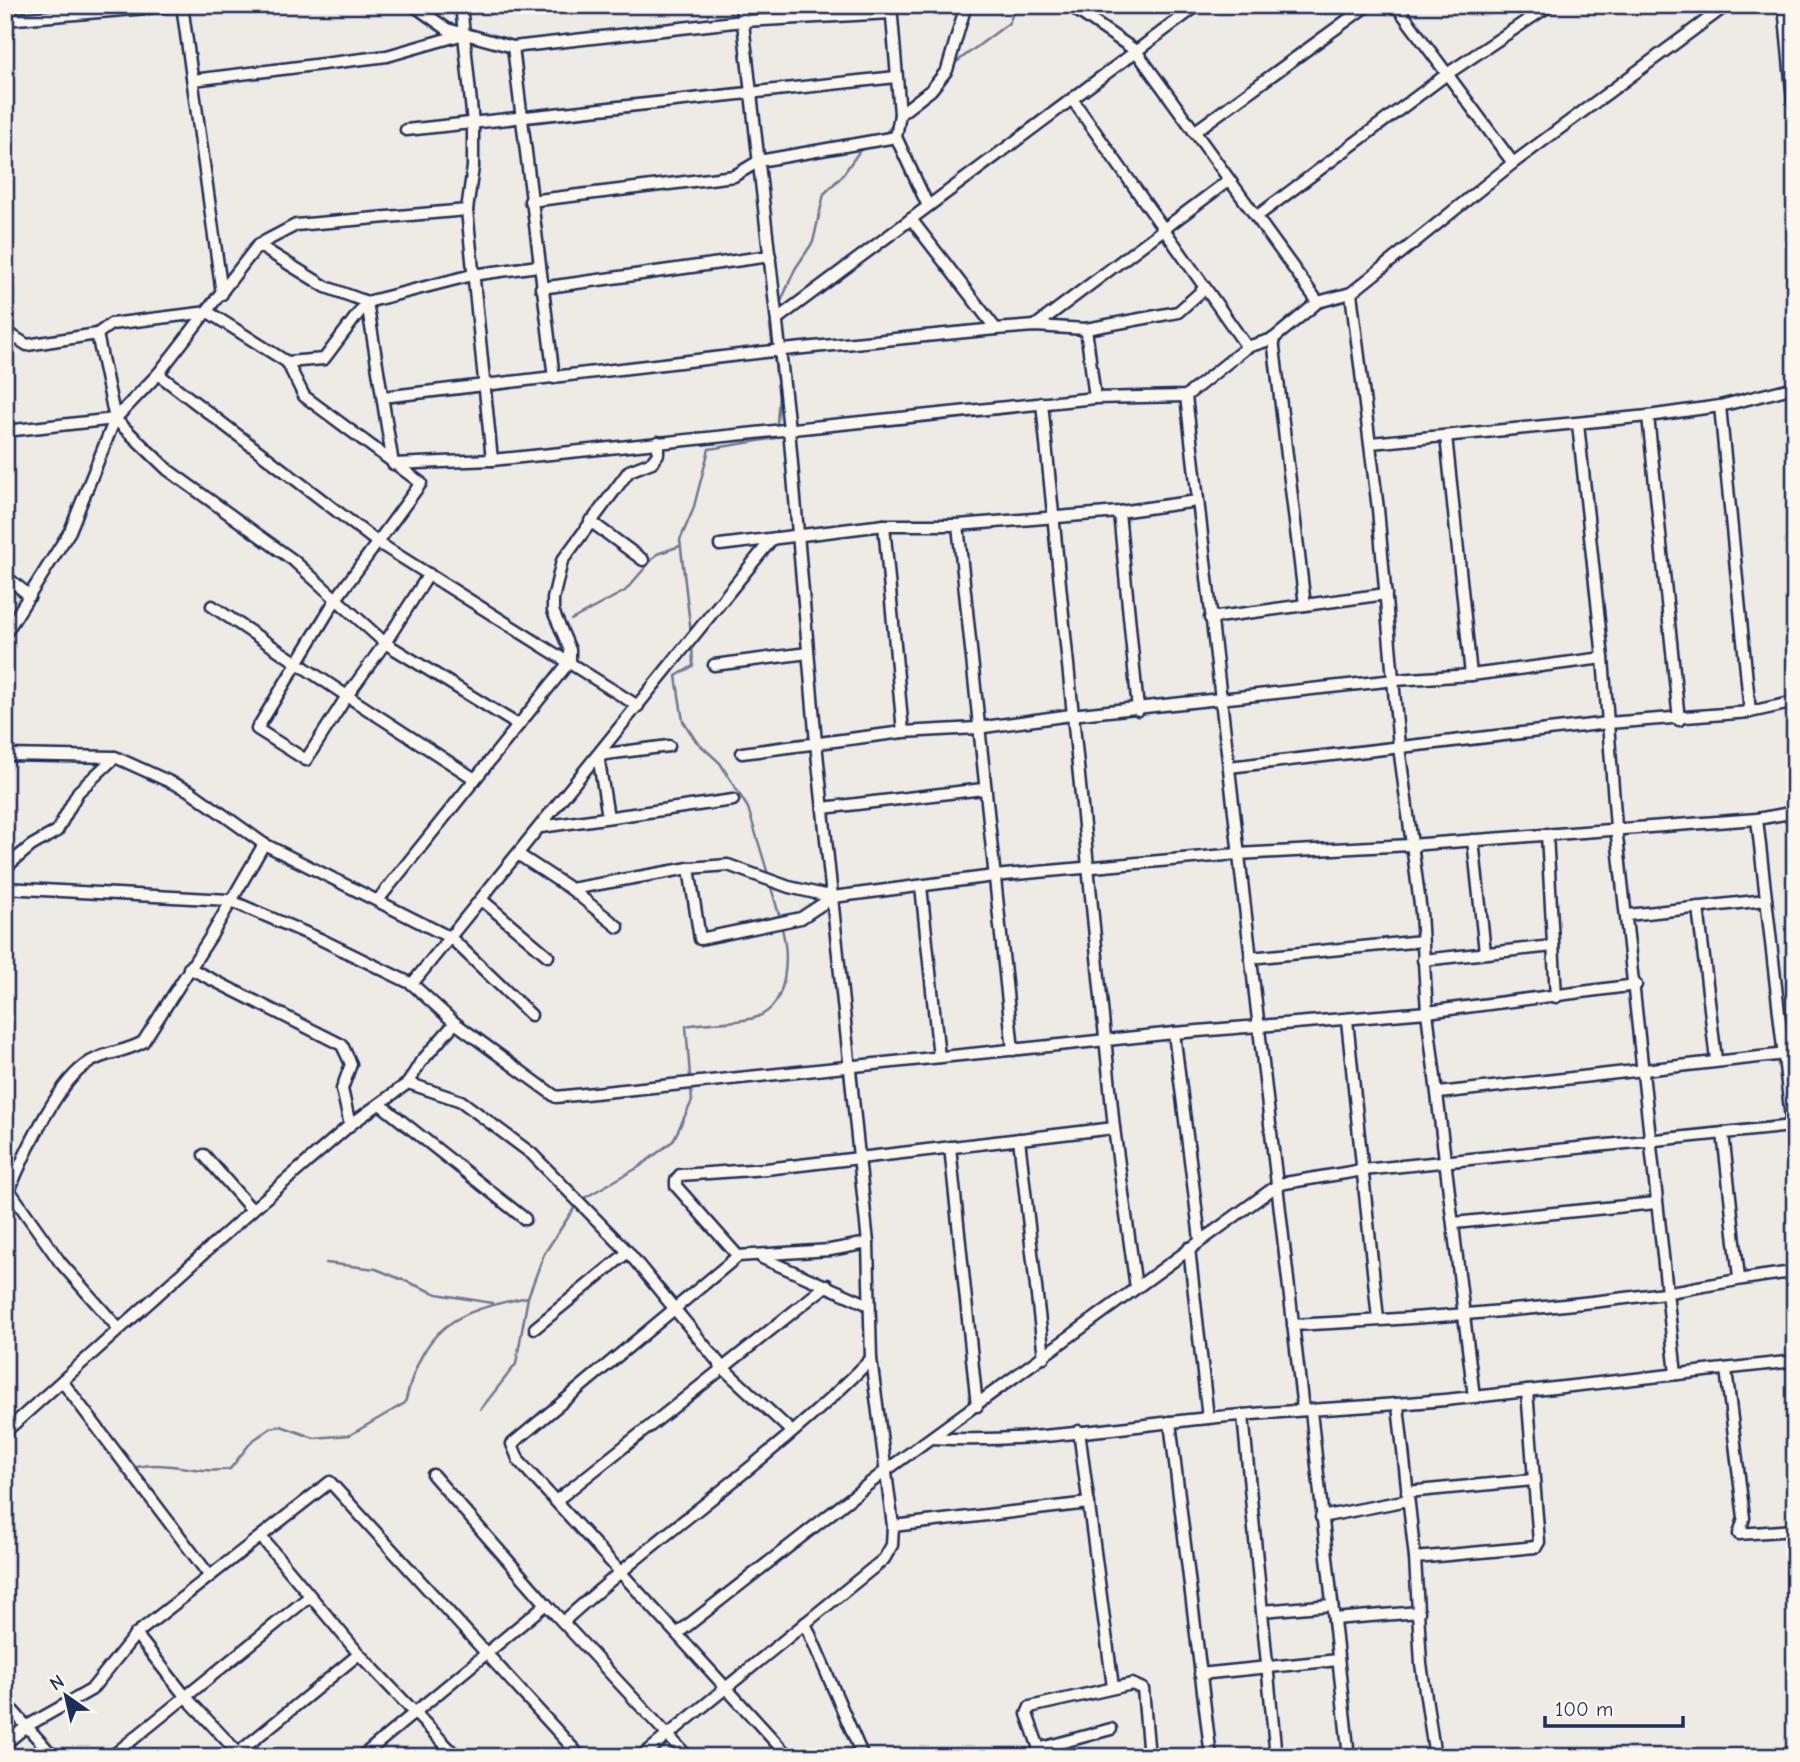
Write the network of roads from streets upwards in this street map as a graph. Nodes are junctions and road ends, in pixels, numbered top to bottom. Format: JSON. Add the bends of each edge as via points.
{"nodes":[{"id":1,"x":182,"y":5,"type":"edge"},
{"id":2,"x":413,"y":5,"type":"edge"},
{"id":3,"x":461,"y":5,"type":"edge"},
{"id":4,"x":741,"y":5,"type":"edge"},
{"id":5,"x":966,"y":5,"type":"edge"},
{"id":6,"x":1069,"y":5,"type":"edge"},
{"id":7,"x":1198,"y":5,"type":"edge"},
{"id":8,"x":1368,"y":5,"type":"edge"},
{"id":9,"x":1396,"y":5,"type":"edge"},
{"id":10,"x":1550,"y":5,"type":"edge"},
{"id":11,"x":1786,"y":5,"type":"edge"},
{"id":12,"x":1724,"y":6,"type":"edge"},
{"id":13,"x":891,"y":9,"type":"edge"},
{"id":14,"x":5,"y":20,"type":"edge"},
{"id":15,"x":743,"y":21,"type":"junction"},
{"id":16,"x":464,"y":34,"type":"junction"},
{"id":17,"x":513,"y":47,"type":"junction"},
{"id":18,"x":1136,"y":51,"type":"junction"},
{"id":19,"x":1447,"y":74,"type":"junction"},
{"id":20,"x":895,"y":77,"type":"junction"},
{"id":21,"x":192,"y":80,"type":"junction"},
{"id":22,"x":751,"y":93,"type":"junction"},
{"id":23,"x":1072,"y":99,"type":"junction"},
{"id":24,"x":1795,"y":101,"type":"edge"},
{"id":25,"x":900,"y":114,"type":"junction"},
{"id":26,"x":522,"y":118,"type":"junction"},
{"id":27,"x":472,"y":123,"type":"junction"},
{"id":28,"x":406,"y":130,"type":"dead end"},
{"id":29,"x":1194,"y":132,"type":"junction"},
{"id":30,"x":896,"y":138,"type":"junction"},
{"id":31,"x":759,"y":161,"type":"junction"},
{"id":32,"x":1513,"y":163,"type":"junction"},
{"id":33,"x":1229,"y":180,"type":"junction"},
{"id":34,"x":530,"y":201,"type":"junction"},
{"id":35,"x":929,"y":206,"type":"junction"},
{"id":36,"x":467,"y":210,"type":"junction"},
{"id":37,"x":1256,"y":217,"type":"junction"},
{"id":38,"x":911,"y":219,"type":"junction"},
{"id":39,"x":1164,"y":229,"type":"junction"},
{"id":40,"x":258,"y":245,"type":"junction"},
{"id":41,"x":770,"y":256,"type":"junction"},
{"id":42,"x":538,"y":266,"type":"junction"},
{"id":43,"x":472,"y":275,"type":"junction"},
{"id":44,"x":541,"y":288,"type":"junction"},
{"id":45,"x":1205,"y":288,"type":"junction"},
{"id":46,"x":222,"y":293,"type":"junction"},
{"id":47,"x":1352,"y":293,"type":"junction"},
{"id":48,"x":367,"y":302,"type":"junction"},
{"id":49,"x":1318,"y":302,"type":"junction"},
{"id":50,"x":208,"y":312,"type":"junction"},
{"id":51,"x":777,"y":319,"type":"junction"},
{"id":52,"x":1035,"y":326,"type":"junction"},
{"id":53,"x":1086,"y":329,"type":"junction"},
{"id":54,"x":996,"y":330,"type":"junction"},
{"id":55,"x":5,"y":331,"type":"edge"},
{"id":56,"x":97,"y":334,"type":"junction"},
{"id":57,"x":1273,"y":339,"type":"junction"},
{"id":58,"x":1247,"y":347,"type":"junction"},
{"id":59,"x":781,"y":351,"type":"junction"},
{"id":60,"x":287,"y":362,"type":"junction"},
{"id":61,"x":158,"y":374,"type":"junction"},
{"id":62,"x":554,"y":378,"type":"junction"},
{"id":63,"x":484,"y":385,"type":"junction"},
{"id":64,"x":1795,"y":387,"type":"edge"},
{"id":65,"x":1186,"y":396,"type":"junction"},
{"id":66,"x":383,"y":397,"type":"junction"},
{"id":67,"x":1095,"y":398,"type":"junction"},
{"id":68,"x":1042,"y":404,"type":"junction"},
{"id":69,"x":1720,"y":406,"type":"junction"},
{"id":70,"x":1648,"y":416,"type":"junction"},
{"id":71,"x":115,"y":419,"type":"junction"},
{"id":72,"x":1578,"y":424,"type":"junction"},
{"id":73,"x":789,"y":429,"type":"junction"},
{"id":74,"x":5,"y":431,"type":"edge"},
{"id":75,"x":1446,"y":436,"type":"junction"},
{"id":76,"x":658,"y":442,"type":"junction"},
{"id":77,"x":1371,"y":443,"type":"junction"},
{"id":78,"x":492,"y":460,"type":"junction"},
{"id":79,"x":393,"y":464,"type":"junction"},
{"id":80,"x":1197,"y":501,"type":"junction"},
{"id":81,"x":1119,"y":512,"type":"junction"},
{"id":82,"x":1051,"y":517,"type":"junction"},
{"id":83,"x":590,"y":521,"type":"junction"},
{"id":84,"x":884,"y":525,"type":"junction"},
{"id":85,"x":958,"y":525,"type":"junction"},
{"id":86,"x":799,"y":534,"type":"junction"},
{"id":87,"x":772,"y":539,"type":"junction"},
{"id":88,"x":377,"y":542,"type":"junction"},
{"id":89,"x":720,"y":545,"type":"dead end"},
{"id":90,"x":643,"y":560,"type":"dead end"},
{"id":91,"x":429,"y":574,"type":"junction"},
{"id":92,"x":5,"y":576,"type":"edge"},
{"id":93,"x":1386,"y":594,"type":"junction"},
{"id":94,"x":30,"y":596,"type":"junction"},
{"id":95,"x":336,"y":599,"type":"junction"},
{"id":96,"x":1305,"y":605,"type":"junction"},
{"id":97,"x":212,"y":606,"type":"dead end"},
{"id":98,"x":1210,"y":618,"type":"junction"},
{"id":99,"x":5,"y":634,"type":"edge"},
{"id":100,"x":385,"y":643,"type":"junction"},
{"id":101,"x":808,"y":653,"type":"junction"},
{"id":102,"x":1603,"y":658,"type":"junction"},
{"id":103,"x":570,"y":661,"type":"junction"},
{"id":104,"x":299,"y":664,"type":"junction"},
{"id":105,"x":714,"y":665,"type":"dead end"},
{"id":106,"x":1471,"y":675,"type":"junction"},
{"id":107,"x":1395,"y":680,"type":"junction"},
{"id":108,"x":347,"y":696,"type":"junction"},
{"id":109,"x":1221,"y":699,"type":"junction"},
{"id":110,"x":1795,"y":702,"type":"edge"},
{"id":111,"x":638,"y":706,"type":"junction"},
{"id":112,"x":1138,"y":710,"type":"junction"},
{"id":113,"x":1750,"y":712,"type":"junction"},
{"id":114,"x":1071,"y":715,"type":"junction"},
{"id":115,"x":1679,"y":720,"type":"junction"},
{"id":116,"x":1608,"y":723,"type":"junction"},
{"id":117,"x":518,"y":724,"type":"junction"},
{"id":118,"x":977,"y":728,"type":"junction"},
{"id":119,"x":903,"y":733,"type":"junction"},
{"id":120,"x":816,"y":743,"type":"junction"},
{"id":121,"x":669,"y":746,"type":"dead end"},
{"id":122,"x":1399,"y":747,"type":"junction"},
{"id":123,"x":743,"y":753,"type":"dead end"},
{"id":124,"x":5,"y":755,"type":"edge"},
{"id":125,"x":598,"y":755,"type":"junction"},
{"id":126,"x":115,"y":757,"type":"junction"},
{"id":127,"x":1229,"y":767,"type":"junction"},
{"id":128,"x":475,"y":779,"type":"junction"},
{"id":129,"x":983,"y":789,"type":"junction"},
{"id":130,"x":733,"y":800,"type":"dead end"},
{"id":131,"x":823,"y":808,"type":"junction"},
{"id":132,"x":1795,"y":812,"type":"edge"},
{"id":133,"x":608,"y":817,"type":"junction"},
{"id":134,"x":1757,"y":818,"type":"junction"},
{"id":135,"x":541,"y":827,"type":"junction"},
{"id":136,"x":1616,"y":827,"type":"junction"},
{"id":137,"x":1546,"y":834,"type":"junction"},
{"id":138,"x":1473,"y":840,"type":"junction"},
{"id":139,"x":264,"y":844,"type":"junction"},
{"id":140,"x":1410,"y":845,"type":"junction"},
{"id":141,"x":1237,"y":854,"type":"junction"},
{"id":142,"x":519,"y":855,"type":"junction"},
{"id":143,"x":5,"y":868,"type":"edge"},
{"id":144,"x":690,"y":868,"type":"junction"},
{"id":145,"x":1087,"y":869,"type":"junction"},
{"id":146,"x":994,"y":876,"type":"junction"},
{"id":147,"x":921,"y":886,"type":"junction"},
{"id":148,"x":5,"y":888,"type":"edge"},
{"id":149,"x":570,"y":889,"type":"junction"},
{"id":150,"x":834,"y":897,"type":"junction"},
{"id":151,"x":229,"y":900,"type":"junction"},
{"id":152,"x":377,"y":900,"type":"junction"},
{"id":153,"x":482,"y":900,"type":"junction"},
{"id":154,"x":1766,"y":900,"type":"junction"},
{"id":155,"x":1698,"y":907,"type":"junction"},
{"id":156,"x":1628,"y":915,"type":"junction"},
{"id":157,"x":618,"y":927,"type":"dead end"},
{"id":158,"x":451,"y":938,"type":"junction"},
{"id":159,"x":1422,"y":941,"type":"junction"},
{"id":160,"x":1553,"y":946,"type":"junction"},
{"id":161,"x":1485,"y":952,"type":"junction"},
{"id":162,"x":548,"y":956,"type":"dead end"},
{"id":163,"x":1250,"y":958,"type":"junction"},
{"id":164,"x":1423,"y":960,"type":"junction"},
{"id":165,"x":189,"y":968,"type":"junction"},
{"id":166,"x":412,"y":984,"type":"junction"},
{"id":167,"x":1636,"y":985,"type":"junction"},
{"id":168,"x":1556,"y":996,"type":"junction"},
{"id":169,"x":1427,"y":1012,"type":"junction"},
{"id":170,"x":531,"y":1015,"type":"dead end"},
{"id":171,"x":1347,"y":1020,"type":"junction"},
{"id":172,"x":455,"y":1023,"type":"junction"},
{"id":173,"x":1258,"y":1026,"type":"junction"},
{"id":174,"x":1174,"y":1033,"type":"junction"},
{"id":175,"x":1105,"y":1040,"type":"junction"},
{"id":176,"x":1013,"y":1050,"type":"junction"},
{"id":177,"x":1789,"y":1053,"type":"edge"},
{"id":178,"x":939,"y":1057,"type":"junction"},
{"id":179,"x":1716,"y":1060,"type":"junction"},
{"id":180,"x":849,"y":1066,"type":"junction"},
{"id":181,"x":1643,"y":1069,"type":"junction"},
{"id":182,"x":408,"y":1083,"type":"junction"},
{"id":183,"x":1439,"y":1093,"type":"junction"},
{"id":184,"x":380,"y":1104,"type":"junction"},
{"id":185,"x":350,"y":1125,"type":"junction"},
{"id":186,"x":1791,"y":1126,"type":"junction"},
{"id":187,"x":1114,"y":1128,"type":"junction"},
{"id":188,"x":1723,"y":1133,"type":"junction"},
{"id":189,"x":1019,"y":1139,"type":"junction"},
{"id":190,"x":1650,"y":1141,"type":"junction"},
{"id":191,"x":950,"y":1147,"type":"junction"},
{"id":192,"x":1795,"y":1154,"type":"edge"},
{"id":193,"x":204,"y":1155,"type":"dead end"},
{"id":194,"x":858,"y":1158,"type":"junction"},
{"id":195,"x":1447,"y":1161,"type":"junction"},
{"id":196,"x":1363,"y":1170,"type":"junction"},
{"id":197,"x":1279,"y":1184,"type":"junction"},
{"id":198,"x":7,"y":1188,"type":"edge"},
{"id":199,"x":1656,"y":1203,"type":"junction"},
{"id":200,"x":252,"y":1210,"type":"junction"},
{"id":201,"x":525,"y":1219,"type":"dead end"},
{"id":202,"x":1454,"y":1223,"type":"junction"},
{"id":203,"x":1200,"y":1239,"type":"junction"},
{"id":204,"x":868,"y":1243,"type":"junction"},
{"id":205,"x":1189,"y":1248,"type":"junction"},
{"id":206,"x":628,"y":1252,"type":"junction"},
{"id":207,"x":738,"y":1256,"type":"junction"},
{"id":208,"x":758,"y":1256,"type":"junction"},
{"id":209,"x":1795,"y":1272,"type":"edge"},
{"id":210,"x":1739,"y":1278,"type":"junction"},
{"id":211,"x":827,"y":1285,"type":"junction"},
{"id":212,"x":1136,"y":1288,"type":"junction"},
{"id":213,"x":1665,"y":1293,"type":"junction"},
{"id":214,"x":869,"y":1305,"type":"junction"},
{"id":215,"x":672,"y":1308,"type":"junction"},
{"id":216,"x":1465,"y":1313,"type":"junction"},
{"id":217,"x":1378,"y":1319,"type":"junction"},
{"id":218,"x":1293,"y":1325,"type":"junction"},
{"id":219,"x":535,"y":1328,"type":"dead end"},
{"id":220,"x":120,"y":1329,"type":"junction"},
{"id":221,"x":1044,"y":1357,"type":"junction"},
{"id":222,"x":871,"y":1359,"type":"junction"},
{"id":223,"x":1795,"y":1361,"type":"edge"},
{"id":224,"x":723,"y":1368,"type":"junction"},
{"id":225,"x":1726,"y":1369,"type":"junction"},
{"id":226,"x":1676,"y":1374,"type":"junction"},
{"id":227,"x":62,"y":1381,"type":"junction"},
{"id":228,"x":1527,"y":1391,"type":"junction"},
{"id":229,"x":1474,"y":1397,"type":"junction"},
{"id":230,"x":978,"y":1406,"type":"junction"},
{"id":231,"x":1398,"y":1406,"type":"junction"},
{"id":232,"x":1307,"y":1411,"type":"junction"},
{"id":233,"x":1243,"y":1415,"type":"junction"},
{"id":234,"x":1208,"y":1418,"type":"junction"},
{"id":235,"x":1170,"y":1422,"type":"junction"},
{"id":236,"x":1079,"y":1431,"type":"junction"},
{"id":237,"x":5,"y":1432,"type":"edge"},
{"id":238,"x":792,"y":1432,"type":"junction"},
{"id":239,"x":932,"y":1438,"type":"junction"},
{"id":240,"x":888,"y":1469,"type":"junction"},
{"id":241,"x":433,"y":1475,"type":"dead end"},
{"id":242,"x":1533,"y":1480,"type":"junction"},
{"id":243,"x":1407,"y":1496,"type":"junction"},
{"id":244,"x":557,"y":1500,"type":"junction"},
{"id":245,"x":1089,"y":1503,"type":"junction"},
{"id":246,"x":1321,"y":1517,"type":"junction"},
{"id":247,"x":893,"y":1526,"type":"junction"},
{"id":248,"x":1795,"y":1530,"type":"edge"},
{"id":249,"x":261,"y":1537,"type":"junction"},
{"id":250,"x":1415,"y":1558,"type":"junction"},
{"id":251,"x":619,"y":1571,"type":"junction"},
{"id":252,"x":209,"y":1575,"type":"junction"},
{"id":253,"x":309,"y":1597,"type":"junction"},
{"id":254,"x":546,"y":1604,"type":"junction"},
{"id":255,"x":1332,"y":1605,"type":"junction"},
{"id":256,"x":1262,"y":1611,"type":"junction"},
{"id":257,"x":1419,"y":1612,"type":"junction"},
{"id":258,"x":1334,"y":1619,"type":"junction"},
{"id":259,"x":563,"y":1622,"type":"junction"},
{"id":260,"x":805,"y":1623,"type":"junction"},
{"id":261,"x":678,"y":1633,"type":"junction"},
{"id":262,"x":136,"y":1634,"type":"junction"},
{"id":263,"x":359,"y":1654,"type":"junction"},
{"id":264,"x":486,"y":1654,"type":"junction"},
{"id":265,"x":1338,"y":1660,"type":"junction"},
{"id":266,"x":1269,"y":1665,"type":"junction"},
{"id":267,"x":1200,"y":1674,"type":"junction"},
{"id":268,"x":727,"y":1687,"type":"junction"},
{"id":269,"x":1113,"y":1687,"type":"junction"},
{"id":270,"x":184,"y":1696,"type":"junction"},
{"id":271,"x":5,"y":1702,"type":"edge"},
{"id":272,"x":414,"y":1714,"type":"junction"},
{"id":273,"x":27,"y":1726,"type":"junction"},
{"id":274,"x":1111,"y":1729,"type":"dead end"},
{"id":275,"x":669,"y":1734,"type":"junction"},
{"id":276,"x":5,"y":1744,"type":"edge"},
{"id":277,"x":1040,"y":1753,"type":"edge"},
{"id":278,"x":238,"y":1755,"type":"edge"},
{"id":279,"x":54,"y":1757,"type":"edge"},
{"id":280,"x":111,"y":1757,"type":"edge"},
{"id":281,"x":361,"y":1757,"type":"edge"},
{"id":282,"x":457,"y":1757,"type":"edge"},
{"id":283,"x":581,"y":1757,"type":"edge"},
{"id":284,"x":641,"y":1757,"type":"edge"},
{"id":285,"x":688,"y":1757,"type":"edge"},
{"id":286,"x":789,"y":1757,"type":"edge"},
{"id":287,"x":863,"y":1757,"type":"edge"},
{"id":288,"x":1149,"y":1757,"type":"edge"},
{"id":289,"x":1211,"y":1757,"type":"edge"},
{"id":290,"x":1276,"y":1757,"type":"edge"},
{"id":291,"x":1349,"y":1757,"type":"edge"},
{"id":292,"x":1435,"y":1757,"type":"edge"}],
"edges":[{"from":1,"to":14,"type":"street"},
{"from":1,"to":21,"type":"street"},
{"from":2,"to":16,"type":"street","via":[[447,29]]},
{"from":3,"to":16,"type":"street"},
{"from":4,"to":15,"type":"street"},
{"from":5,"to":25,"type":"street","via":[[947,70],[931,90]]},
{"from":6,"to":18,"type":"street"},
{"from":7,"to":18,"type":"street"},
{"from":8,"to":29,"type":"street"},
{"from":9,"to":19,"type":"street"},
{"from":10,"to":19,"type":"street"},
{"from":11,"to":24,"type":"street"},
{"from":12,"to":32,"type":"street"},
{"from":13,"to":15,"type":"street"},
{"from":13,"to":20,"type":"street"},
{"from":15,"to":17,"type":"street"},
{"from":15,"to":22,"type":"street"},
{"from":16,"to":17,"type":"street"},
{"from":16,"to":21,"type":"street","via":[[387,56]]},
{"from":16,"to":27,"type":"street"},
{"from":17,"to":26,"type":"street"},
{"from":18,"to":23,"type":"street"},
{"from":18,"to":29,"type":"street"},
{"from":19,"to":32,"type":"street"},
{"from":19,"to":37,"type":"street"},
{"from":20,"to":22,"type":"street"},
{"from":20,"to":25,"type":"street"},
{"from":21,"to":46,"type":"street"},
{"from":22,"to":26,"type":"street"},
{"from":22,"to":31,"type":"street"},
{"from":23,"to":35,"type":"street"},
{"from":23,"to":39,"type":"street"},
{"from":25,"to":30,"type":"street"},
{"from":26,"to":27,"type":"street"},
{"from":26,"to":34,"type":"street"},
{"from":27,"to":28,"type":"street"},
{"from":27,"to":36,"type":"street","via":[[473,167]]},
{"from":29,"to":33,"type":"street"},
{"from":30,"to":31,"type":"street"},
{"from":30,"to":35,"type":"street"},
{"from":31,"to":34,"type":"street","via":[[734,176]]},
{"from":31,"to":41,"type":"street"},
{"from":32,"to":47,"type":"street"},
{"from":33,"to":37,"type":"street"},
{"from":33,"to":39,"type":"street"},
{"from":34,"to":42,"type":"street"},
{"from":35,"to":38,"type":"street"},
{"from":36,"to":40,"type":"street","via":[[296,225]]},
{"from":36,"to":43,"type":"street"},
{"from":37,"to":49,"type":"street"},
{"from":38,"to":51,"type":"street"},
{"from":38,"to":54,"type":"street"},
{"from":39,"to":45,"type":"street"},
{"from":39,"to":52,"type":"street"},
{"from":40,"to":46,"type":"street"},
{"from":40,"to":48,"type":"street","via":[[326,287]]},
{"from":41,"to":44,"type":"street"},
{"from":41,"to":51,"type":"street"},
{"from":42,"to":43,"type":"street"},
{"from":42,"to":44,"type":"street"},
{"from":43,"to":48,"type":"street"},
{"from":43,"to":63,"type":"street"},
{"from":44,"to":62,"type":"street"},
{"from":45,"to":53,"type":"street","via":[[1178,312]]},
{"from":45,"to":58,"type":"street"},
{"from":46,"to":50,"type":"street"},
{"from":47,"to":49,"type":"street"},
{"from":47,"to":77,"type":"street"},
{"from":48,"to":60,"type":"street","via":[[324,359]]},
{"from":48,"to":66,"type":"street"},
{"from":49,"to":57,"type":"street"},
{"from":50,"to":56,"type":"street","via":[[111,324]]},
{"from":50,"to":60,"type":"street"},
{"from":50,"to":61,"type":"street"},
{"from":51,"to":59,"type":"street"},
{"from":52,"to":53,"type":"street"},
{"from":52,"to":54,"type":"street"},
{"from":53,"to":67,"type":"street"},
{"from":54,"to":59,"type":"street"},
{"from":55,"to":56,"type":"street","via":[[27,345]]},
{"from":56,"to":71,"type":"street"},
{"from":57,"to":58,"type":"street"},
{"from":57,"to":96,"type":"street"},
{"from":58,"to":65,"type":"street"},
{"from":59,"to":62,"type":"street"},
{"from":59,"to":73,"type":"street"},
{"from":60,"to":79,"type":"street","via":[[304,396]]},
{"from":61,"to":71,"type":"street"},
{"from":61,"to":88,"type":"street"},
{"from":62,"to":63,"type":"street"},
{"from":63,"to":66,"type":"street"},
{"from":63,"to":78,"type":"street"},
{"from":64,"to":69,"type":"street"},
{"from":65,"to":67,"type":"street"},
{"from":65,"to":80,"type":"street"},
{"from":66,"to":79,"type":"street"},
{"from":67,"to":68,"type":"street"},
{"from":68,"to":73,"type":"street"},
{"from":68,"to":82,"type":"street"},
{"from":69,"to":70,"type":"street"},
{"from":69,"to":113,"type":"street"},
{"from":70,"to":72,"type":"street"},
{"from":70,"to":115,"type":"street"},
{"from":71,"to":74,"type":"street"},
{"from":71,"to":94,"type":"street","via":[[70,531]]},
{"from":71,"to":95,"type":"street","via":[[168,470],[293,561]]},
{"from":72,"to":75,"type":"street"},
{"from":72,"to":102,"type":"street"},
{"from":73,"to":76,"type":"street"},
{"from":73,"to":86,"type":"street"},
{"from":75,"to":77,"type":"street"},
{"from":75,"to":106,"type":"street"},
{"from":76,"to":78,"type":"street"},
{"from":76,"to":83,"type":"street","via":[[652,462],[629,471]]},
{"from":77,"to":93,"type":"street"},
{"from":78,"to":79,"type":"street"},
{"from":79,"to":88,"type":"street","via":[[421,483]]},
{"from":80,"to":81,"type":"street"},
{"from":80,"to":98,"type":"street"},
{"from":81,"to":82,"type":"street"},
{"from":81,"to":112,"type":"street"},
{"from":82,"to":85,"type":"street"},
{"from":82,"to":114,"type":"street"},
{"from":83,"to":90,"type":"street"},
{"from":83,"to":103,"type":"street","via":[[562,561],[553,599]]},
{"from":84,"to":85,"type":"street"},
{"from":84,"to":86,"type":"street"},
{"from":84,"to":119,"type":"street"},
{"from":85,"to":118,"type":"street"},
{"from":86,"to":87,"type":"street"},
{"from":86,"to":101,"type":"street"},
{"from":87,"to":89,"type":"street"},
{"from":87,"to":111,"type":"street"},
{"from":88,"to":91,"type":"street"},
{"from":88,"to":95,"type":"street"},
{"from":91,"to":100,"type":"street"},
{"from":91,"to":103,"type":"street"},
{"from":92,"to":94,"type":"street"},
{"from":93,"to":96,"type":"street"},
{"from":93,"to":107,"type":"street"},
{"from":94,"to":99,"type":"street"},
{"from":95,"to":100,"type":"street"},
{"from":95,"to":104,"type":"street"},
{"from":96,"to":98,"type":"street"},
{"from":97,"to":104,"type":"street"},
{"from":98,"to":109,"type":"street"},
{"from":100,"to":108,"type":"street"},
{"from":100,"to":117,"type":"street"},
{"from":101,"to":105,"type":"street"},
{"from":101,"to":120,"type":"street"},
{"from":102,"to":106,"type":"street"},
{"from":102,"to":116,"type":"street"},
{"from":103,"to":111,"type":"street"},
{"from":103,"to":117,"type":"street"},
{"from":104,"to":108,"type":"street"},
{"from":104,"to":108,"type":"street","via":[[257,729],[306,760]]},
{"from":106,"to":107,"type":"street"},
{"from":107,"to":109,"type":"street"},
{"from":107,"to":122,"type":"street"},
{"from":108,"to":128,"type":"street"},
{"from":109,"to":112,"type":"street"},
{"from":109,"to":127,"type":"street"},
{"from":110,"to":113,"type":"street"},
{"from":111,"to":125,"type":"street"},
{"from":112,"to":114,"type":"street"},
{"from":113,"to":115,"type":"street"},
{"from":114,"to":118,"type":"street"},
{"from":114,"to":145,"type":"street"},
{"from":115,"to":116,"type":"street"},
{"from":116,"to":122,"type":"street"},
{"from":116,"to":136,"type":"street"},
{"from":117,"to":128,"type":"street"},
{"from":118,"to":119,"type":"street"},
{"from":118,"to":129,"type":"street"},
{"from":119,"to":120,"type":"street"},
{"from":120,"to":123,"type":"street"},
{"from":120,"to":131,"type":"street"},
{"from":121,"to":125,"type":"street"},
{"from":122,"to":127,"type":"street"},
{"from":122,"to":140,"type":"street"},
{"from":124,"to":126,"type":"street"},
{"from":125,"to":133,"type":"street"},
{"from":125,"to":135,"type":"street"},
{"from":126,"to":139,"type":"street","via":[[190,791]]},
{"from":126,"to":143,"type":"street","via":[[78,792],[57,831]]},
{"from":127,"to":141,"type":"street"},
{"from":128,"to":152,"type":"street"},
{"from":129,"to":131,"type":"street"},
{"from":129,"to":146,"type":"street"},
{"from":130,"to":133,"type":"street"},
{"from":131,"to":150,"type":"street"},
{"from":132,"to":134,"type":"street"},
{"from":133,"to":135,"type":"street"},
{"from":134,"to":136,"type":"street"},
{"from":134,"to":154,"type":"street"},
{"from":135,"to":142,"type":"street"},
{"from":136,"to":137,"type":"street"},
{"from":136,"to":156,"type":"street"},
{"from":137,"to":138,"type":"street"},
{"from":137,"to":160,"type":"street"},
{"from":138,"to":140,"type":"street"},
{"from":138,"to":161,"type":"street"},
{"from":139,"to":151,"type":"street"},
{"from":139,"to":152,"type":"street"},
{"from":140,"to":141,"type":"street"},
{"from":140,"to":159,"type":"street"},
{"from":141,"to":145,"type":"street"},
{"from":141,"to":163,"type":"street"},
{"from":142,"to":149,"type":"street"},
{"from":142,"to":153,"type":"street"},
{"from":144,"to":149,"type":"street"},
{"from":144,"to":150,"type":"street","via":[[739,867],[789,887]]},
{"from":144,"to":150,"type":"street","via":[[700,939],[801,918]]},
{"from":145,"to":146,"type":"street"},
{"from":145,"to":175,"type":"street"},
{"from":146,"to":147,"type":"street"},
{"from":146,"to":176,"type":"street"},
{"from":147,"to":150,"type":"street"},
{"from":147,"to":178,"type":"street"},
{"from":148,"to":151,"type":"street"},
{"from":149,"to":157,"type":"street"},
{"from":150,"to":180,"type":"street"},
{"from":151,"to":165,"type":"street"},
{"from":151,"to":166,"type":"street"},
{"from":152,"to":158,"type":"street"},
{"from":153,"to":158,"type":"street"},
{"from":153,"to":162,"type":"street"},
{"from":154,"to":155,"type":"street"},
{"from":154,"to":177,"type":"street"},
{"from":155,"to":156,"type":"street"},
{"from":155,"to":179,"type":"street"},
{"from":156,"to":167,"type":"street"},
{"from":158,"to":166,"type":"street"},
{"from":158,"to":170,"type":"street"},
{"from":159,"to":163,"type":"street"},
{"from":159,"to":164,"type":"street"},
{"from":160,"to":161,"type":"street"},
{"from":160,"to":168,"type":"street"},
{"from":161,"to":164,"type":"street"},
{"from":163,"to":173,"type":"street"},
{"from":164,"to":169,"type":"street"},
{"from":165,"to":185,"type":"street","via":[[342,1045],[351,1064],[342,1089]]},
{"from":165,"to":198,"type":"street","via":[[143,1042],[105,1054],[69,1080]]},
{"from":166,"to":172,"type":"street"},
{"from":167,"to":168,"type":"street"},
{"from":167,"to":181,"type":"street"},
{"from":168,"to":169,"type":"street"},
{"from":169,"to":171,"type":"street"},
{"from":169,"to":183,"type":"street"},
{"from":171,"to":173,"type":"street"},
{"from":171,"to":196,"type":"street"},
{"from":172,"to":180,"type":"street","via":[[556,1097]]},
{"from":172,"to":182,"type":"street"},
{"from":173,"to":174,"type":"street"},
{"from":173,"to":197,"type":"street"},
{"from":174,"to":175,"type":"street"},
{"from":174,"to":203,"type":"street"},
{"from":175,"to":176,"type":"street"},
{"from":175,"to":187,"type":"street"},
{"from":176,"to":178,"type":"street"},
{"from":177,"to":179,"type":"street"},
{"from":177,"to":186,"type":"street"},
{"from":178,"to":180,"type":"street"},
{"from":179,"to":181,"type":"street"},
{"from":180,"to":194,"type":"street"},
{"from":181,"to":183,"type":"street"},
{"from":181,"to":190,"type":"street"},
{"from":182,"to":184,"type":"street"},
{"from":182,"to":206,"type":"street","via":[[461,1101],[532,1154]]},
{"from":183,"to":195,"type":"street"},
{"from":184,"to":185,"type":"street"},
{"from":184,"to":201,"type":"street"},
{"from":185,"to":200,"type":"street"},
{"from":186,"to":188,"type":"street"},
{"from":186,"to":192,"type":"street"},
{"from":187,"to":189,"type":"street"},
{"from":187,"to":212,"type":"street"},
{"from":188,"to":190,"type":"street"},
{"from":188,"to":210,"type":"street"},
{"from":189,"to":191,"type":"street"},
{"from":189,"to":221,"type":"street"},
{"from":190,"to":195,"type":"street"},
{"from":190,"to":199,"type":"street"},
{"from":191,"to":194,"type":"street"},
{"from":191,"to":230,"type":"street"},
{"from":193,"to":200,"type":"street"},
{"from":194,"to":204,"type":"street"},
{"from":194,"to":207,"type":"street","via":[[680,1175],[676,1186]]},
{"from":195,"to":196,"type":"street"},
{"from":195,"to":202,"type":"street"},
{"from":196,"to":197,"type":"street"},
{"from":196,"to":217,"type":"street"},
{"from":197,"to":203,"type":"street"},
{"from":197,"to":218,"type":"street"},
{"from":198,"to":220,"type":"street","via":[[60,1262]]},
{"from":199,"to":202,"type":"street"},
{"from":199,"to":213,"type":"street"},
{"from":200,"to":220,"type":"street"},
{"from":202,"to":216,"type":"street"},
{"from":203,"to":205,"type":"street"},
{"from":204,"to":208,"type":"street"},
{"from":204,"to":214,"type":"street"},
{"from":205,"to":212,"type":"street"},
{"from":205,"to":234,"type":"street"},
{"from":206,"to":215,"type":"street"},
{"from":206,"to":219,"type":"street"},
{"from":207,"to":208,"type":"street"},
{"from":207,"to":215,"type":"street"},
{"from":208,"to":211,"type":"street"},
{"from":209,"to":210,"type":"street"},
{"from":210,"to":213,"type":"street"},
{"from":211,"to":214,"type":"street"},
{"from":211,"to":224,"type":"street"},
{"from":212,"to":221,"type":"street"},
{"from":213,"to":216,"type":"street"},
{"from":213,"to":226,"type":"street"},
{"from":214,"to":222,"type":"street"},
{"from":215,"to":224,"type":"street"},
{"from":215,"to":244,"type":"street","via":[[512,1444],[519,1461]]},
{"from":216,"to":217,"type":"street"},
{"from":216,"to":229,"type":"street"},
{"from":217,"to":218,"type":"street"},
{"from":218,"to":232,"type":"street"},
{"from":220,"to":227,"type":"street"},
{"from":221,"to":230,"type":"street"},
{"from":222,"to":238,"type":"street","via":[[833,1399]]},
{"from":222,"to":240,"type":"street"},
{"from":223,"to":225,"type":"street"},
{"from":224,"to":238,"type":"street"},
{"from":224,"to":244,"type":"street"},
{"from":225,"to":226,"type":"street"},
{"from":225,"to":248,"type":"street","via":[[1744,1518],[1739,1534]]},
{"from":226,"to":228,"type":"street"},
{"from":227,"to":237,"type":"street"},
{"from":227,"to":252,"type":"street"},
{"from":228,"to":229,"type":"street"},
{"from":228,"to":242,"type":"street"},
{"from":229,"to":231,"type":"street"},
{"from":230,"to":239,"type":"street"},
{"from":231,"to":232,"type":"street"},
{"from":231,"to":243,"type":"street"},
{"from":232,"to":233,"type":"street"},
{"from":232,"to":246,"type":"street"},
{"from":233,"to":234,"type":"street"},
{"from":233,"to":256,"type":"street"},
{"from":234,"to":235,"type":"street"},
{"from":235,"to":236,"type":"street"},
{"from":235,"to":267,"type":"street"},
{"from":236,"to":239,"type":"street","via":[[986,1441]]},
{"from":236,"to":245,"type":"street"},
{"from":238,"to":251,"type":"street"},
{"from":239,"to":240,"type":"street"},
{"from":240,"to":247,"type":"street"},
{"from":240,"to":261,"type":"street"},
{"from":241,"to":254,"type":"street"},
{"from":242,"to":243,"type":"street"},
{"from":242,"to":250,"type":"street","via":[[1539,1542],[1533,1549]]},
{"from":243,"to":246,"type":"street"},
{"from":243,"to":250,"type":"street"},
{"from":244,"to":251,"type":"street"},
{"from":245,"to":247,"type":"street"},
{"from":245,"to":269,"type":"street"},
{"from":246,"to":255,"type":"street"},
{"from":247,"to":260,"type":"street","via":[[892,1545],[884,1559]]},
{"from":249,"to":252,"type":"street"},
{"from":249,"to":253,"type":"street"},
{"from":249,"to":264,"type":"street","via":[[330,1482]]},
{"from":250,"to":257,"type":"street"},
{"from":251,"to":259,"type":"street"},
{"from":251,"to":261,"type":"street"},
{"from":252,"to":262,"type":"street"},
{"from":253,"to":263,"type":"street"},
{"from":253,"to":270,"type":"street"},
{"from":254,"to":259,"type":"street"},
{"from":254,"to":264,"type":"street"},
{"from":255,"to":256,"type":"street"},
{"from":255,"to":258,"type":"street"},
{"from":256,"to":266,"type":"street"},
{"from":257,"to":258,"type":"street"},
{"from":257,"to":292,"type":"street","via":[[1421,1664]]},
{"from":258,"to":265,"type":"street"},
{"from":259,"to":275,"type":"street"},
{"from":260,"to":268,"type":"street"},
{"from":260,"to":287,"type":"street"},
{"from":261,"to":268,"type":"street"},
{"from":262,"to":270,"type":"street"},
{"from":262,"to":273,"type":"street","via":[[91,1690]]},
{"from":263,"to":272,"type":"street"},
{"from":263,"to":278,"type":"street"},
{"from":264,"to":272,"type":"street"},
{"from":264,"to":283,"type":"street"},
{"from":265,"to":266,"type":"street"},
{"from":265,"to":291,"type":"street"},
{"from":266,"to":267,"type":"street"},
{"from":266,"to":290,"type":"street"},
{"from":267,"to":289,"type":"street"},
{"from":268,"to":275,"type":"street"},
{"from":268,"to":286,"type":"street"},
{"from":269,"to":277,"type":"street","via":[[1030,1707],[1027,1714]]},
{"from":269,"to":288,"type":"street","via":[[1132,1684],[1143,1689]]},
{"from":270,"to":278,"type":"street"},
{"from":270,"to":280,"type":"street"},
{"from":271,"to":273,"type":"street"},
{"from":272,"to":281,"type":"street"},
{"from":272,"to":282,"type":"street"},
{"from":273,"to":276,"type":"street"},
{"from":273,"to":279,"type":"street"},
{"from":274,"to":277,"type":"street"},
{"from":275,"to":284,"type":"street"},
{"from":275,"to":285,"type":"street"}]}
